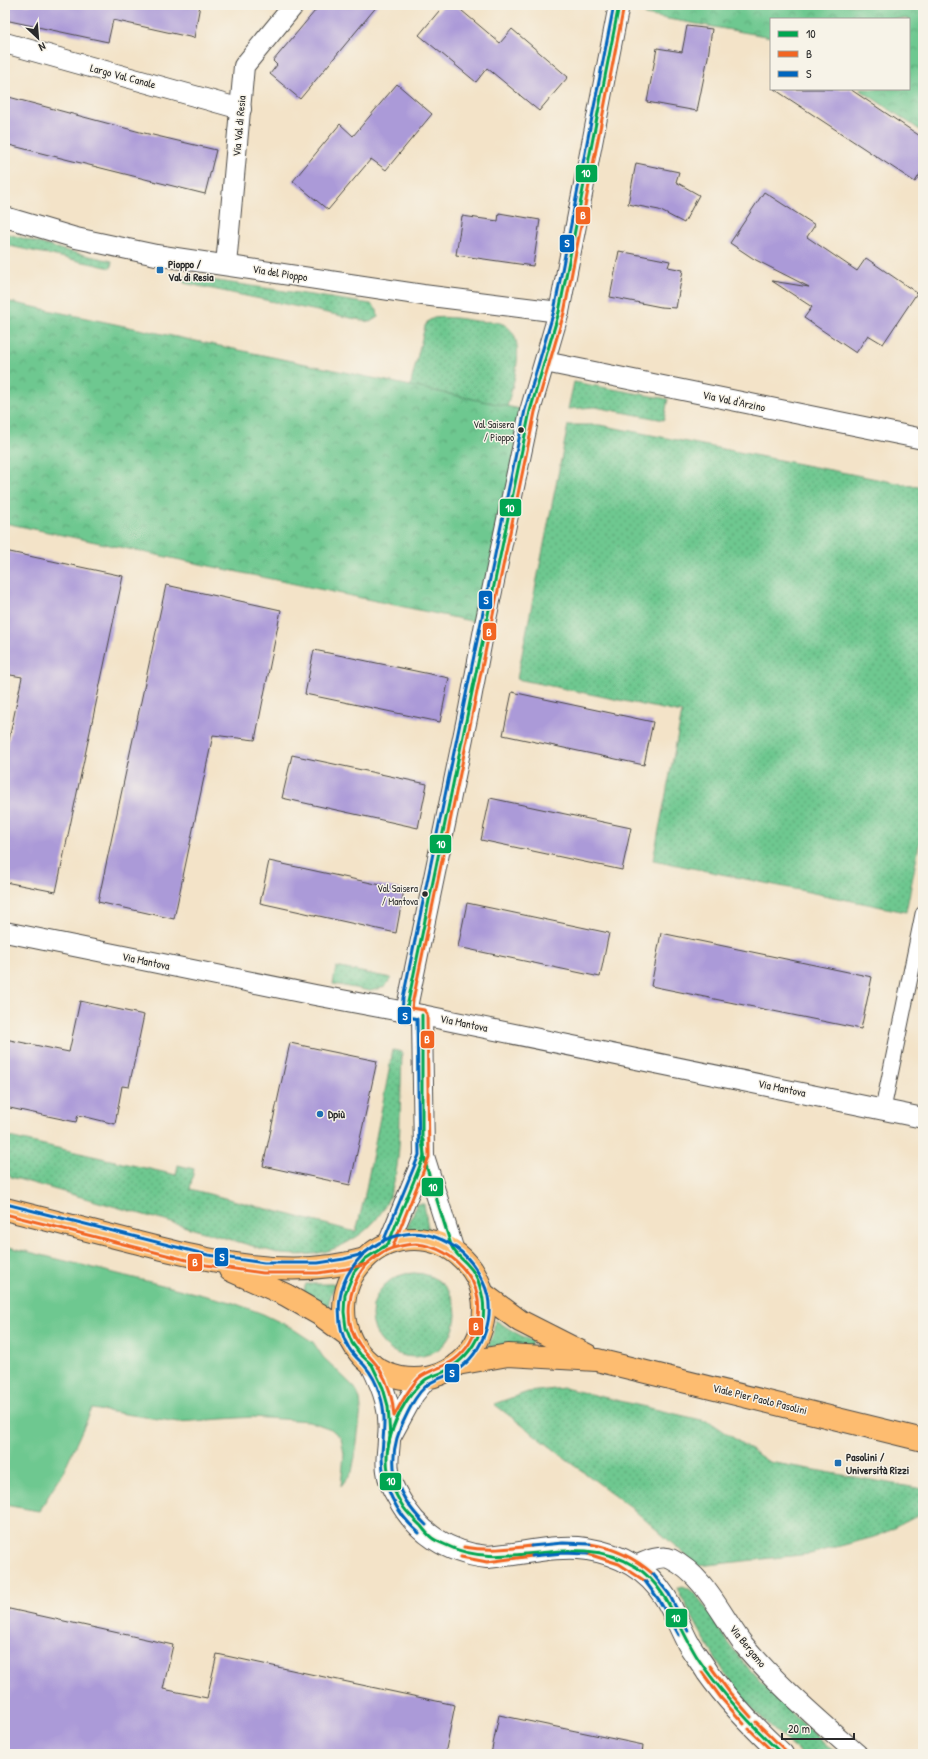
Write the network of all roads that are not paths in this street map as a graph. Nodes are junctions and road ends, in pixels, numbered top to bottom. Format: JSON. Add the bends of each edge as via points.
{"nodes":[{"id":1,"x":294,"y":5,"type":"edge"},
{"id":2,"x":619,"y":5,"type":"edge"},
{"id":3,"x":5,"y":43,"type":"edge"},
{"id":4,"x":241,"y":108,"type":"junction"},
{"id":5,"x":5,"y":216,"type":"edge"},
{"id":6,"x":226,"y":265,"type":"junction"},
{"id":7,"x":559,"y":312,"type":"junction"},
{"id":8,"x":545,"y":362,"type":"junction"},
{"id":9,"x":923,"y":439,"type":"edge"},
{"id":10,"x":923,"y":914,"type":"edge"},
{"id":11,"x":5,"y":932,"type":"edge"},
{"id":12,"x":414,"y":1013,"type":"junction"},
{"id":13,"x":883,"y":1109,"type":"junction"},
{"id":14,"x":923,"y":1118,"type":"edge"},
{"id":15,"x":424,"y":1156,"type":"junction"},
{"id":16,"x":5,"y":1209,"type":"edge"},
{"id":17,"x":388,"y":1244,"type":"junction"},
{"id":18,"x":454,"y":1251,"type":"junction"},
{"id":19,"x":365,"y":1259,"type":"junction"},
{"id":20,"x":207,"y":1260,"type":"junction"},
{"id":21,"x":482,"y":1293,"type":"junction"},
{"id":22,"x":349,"y":1336,"type":"junction"},
{"id":23,"x":598,"y":1360,"type":"junction"},
{"id":24,"x":457,"y":1364,"type":"junction"},
{"id":25,"x":372,"y":1365,"type":"junction"},
{"id":26,"x":426,"y":1378,"type":"junction"},
{"id":27,"x":390,"y":1438,"type":"junction"},
{"id":28,"x":923,"y":1440,"type":"edge"},
{"id":29,"x":636,"y":1566,"type":"junction"},
{"id":30,"x":782,"y":1754,"type":"edge"},
{"id":31,"x":857,"y":1754,"type":"edge"}],
"edges":[{"from":1,"to":4,"type":"street","name":"Via Val di Resia","via":[[244,66]]},
{"from":2,"to":7,"type":"street"},
{"from":3,"to":4,"type":"street","name":"Largo Val Canale"},
{"from":4,"to":6,"type":"street","name":"Via Val di Resia"},
{"from":5,"to":6,"type":"street","name":"Via del Pioppo","via":[[76,238],[156,255]]},
{"from":6,"to":7,"type":"street","name":"Via del Pioppo","via":[[423,295]]},
{"from":7,"to":8,"type":"street"},
{"from":8,"to":9,"type":"street","name":"Via Val d'Arzino"},
{"from":8,"to":12,"type":"street","via":[[530,411],[489,601]]},
{"from":10,"to":13,"type":"street"},
{"from":11,"to":12,"type":"street","name":"Via Mantova"},
{"from":12,"to":13,"type":"street","name":"Via Mantova"},
{"from":12,"to":15,"type":"street"},
{"from":13,"to":14,"type":"street","name":"Via Mantova"},
{"from":15,"to":17,"type":"street"},
{"from":15,"to":18,"type":"street"},
{"from":16,"to":20,"type":"main road"},
{"from":17,"to":18,"type":"main road","via":[[410,1239],[430,1241]]},
{"from":17,"to":19,"type":"main road"},
{"from":18,"to":21,"type":"main road","via":[[470,1266],[480,1283]]},
{"from":19,"to":20,"type":"main road","via":[[306,1268],[264,1268]]},
{"from":19,"to":22,"type":"main road","via":[[354,1272],[345,1294],[344,1312]]},
{"from":20,"to":22,"type":"main road","via":[[286,1295],[319,1314]]},
{"from":21,"to":23,"type":"main road","name":"Viale Pier Paolo Pasolini","via":[[520,1321]]},
{"from":21,"to":24,"type":"main road","via":[[482,1328],[473,1347]]},
{"from":22,"to":25,"type":"main road","via":[[360,1354]]},
{"from":23,"to":24,"type":"main road","name":"Viale Pier Paolo Pasolini","via":[[508,1355]]},
{"from":23,"to":28,"type":"main road","name":"Viale Pier Paolo Pasolini"},
{"from":24,"to":26,"type":"main road","via":[[440,1374]]},
{"from":25,"to":26,"type":"main road","via":[[395,1377]]},
{"from":25,"to":27,"type":"street","via":[[388,1406]]},
{"from":26,"to":27,"type":"street","via":[[413,1394]]},
{"from":27,"to":29,"type":"street","via":[[387,1453],[388,1472],[399,1500],[421,1528],[447,1546],[461,1552],[487,1557],[567,1548],[585,1549],[612,1555]]},
{"from":29,"to":30,"type":"street","via":[[665,1597],[689,1644],[725,1696],[750,1725]]},
{"from":29,"to":31,"type":"street","name":"Via Bergamo","via":[[652,1559],[669,1558],[683,1566],[706,1590],[743,1643],[767,1670]]}]}
